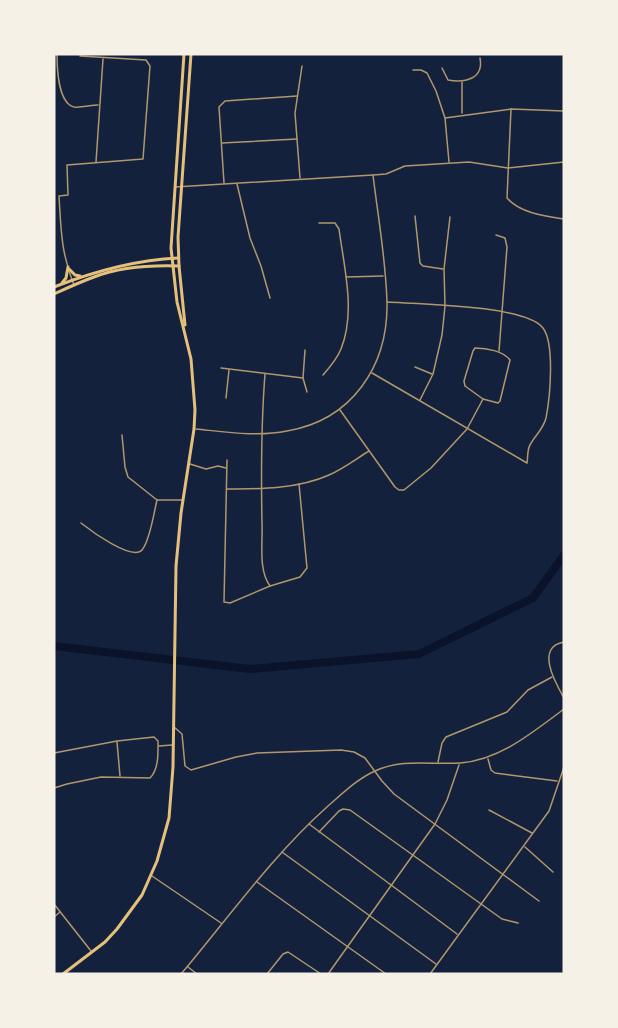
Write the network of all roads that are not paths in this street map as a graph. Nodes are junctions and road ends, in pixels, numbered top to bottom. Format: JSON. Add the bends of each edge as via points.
{"nodes":[{"id":1,"x":57,"y":54,"type":"edge"},
{"id":2,"x":184,"y":54,"type":"edge"},
{"id":3,"x":191,"y":54,"type":"edge"},
{"id":4,"x":80,"y":56,"type":"dead end"},
{"id":5,"x":103,"y":58,"type":"junction"},
{"id":6,"x":480,"y":58,"type":"dead end"},
{"id":7,"x":302,"y":66,"type":"dead end"},
{"id":8,"x":442,"y":68,"type":"dead end"},
{"id":9,"x":413,"y":70,"type":"dead end"},
{"id":10,"x":462,"y":81,"type":"junction"},
{"id":11,"x":297,"y":96,"type":"junction"},
{"id":12,"x":99,"y":105,"type":"junction"},
{"id":13,"x":511,"y":109,"type":"junction"},
{"id":14,"x":564,"y":111,"type":"edge"},
{"id":15,"x":462,"y":115,"type":"junction"},
{"id":16,"x":445,"y":118,"type":"junction"},
{"id":17,"x":297,"y":139,"type":"junction"},
{"id":18,"x":221,"y":143,"type":"junction"},
{"id":19,"x":564,"y":162,"type":"edge"},
{"id":20,"x":96,"y":163,"type":"junction"},
{"id":21,"x":449,"y":163,"type":"junction"},
{"id":22,"x":508,"y":168,"type":"junction"},
{"id":23,"x":373,"y":175,"type":"junction"},
{"id":24,"x":300,"y":179,"type":"junction"},
{"id":25,"x":237,"y":183,"type":"junction"},
{"id":26,"x":224,"y":184,"type":"junction"},
{"id":27,"x":174,"y":187,"type":"junction"},
{"id":28,"x":183,"y":187,"type":"junction"},
{"id":29,"x":415,"y":216,"type":"dead end"},
{"id":30,"x":450,"y":217,"type":"dead end"},
{"id":31,"x":564,"y":219,"type":"edge"},
{"id":32,"x":319,"y":223,"type":"dead end"},
{"id":33,"x":496,"y":235,"type":"dead end"},
{"id":34,"x":171,"y":258,"type":"junction"},
{"id":35,"x":178,"y":258,"type":"junction"},
{"id":36,"x":171,"y":265,"type":"junction"},
{"id":37,"x":178,"y":266,"type":"junction"},
{"id":38,"x":68,"y":267,"type":"junction"},
{"id":39,"x":444,"y":269,"type":"junction"},
{"id":40,"x":83,"y":276,"type":"junction"},
{"id":41,"x":385,"y":276,"type":"junction"},
{"id":42,"x":345,"y":277,"type":"junction"},
{"id":43,"x":72,"y":280,"type":"junction"},
{"id":44,"x":61,"y":285,"type":"junction"},
{"id":45,"x":74,"y":286,"type":"junction"},
{"id":46,"x":54,"y":287,"type":"edge"},
{"id":47,"x":54,"y":294,"type":"edge"},
{"id":48,"x":270,"y":298,"type":"dead end"},
{"id":49,"x":387,"y":303,"type":"junction"},
{"id":50,"x":445,"y":306,"type":"junction"},
{"id":51,"x":502,"y":311,"type":"junction"},
{"id":52,"x":186,"y":333,"type":"junction"},
{"id":53,"x":305,"y":350,"type":"dead end"},
{"id":54,"x":499,"y":352,"type":"junction"},
{"id":55,"x":415,"y":367,"type":"dead end"},
{"id":56,"x":221,"y":368,"type":"dead end"},
{"id":57,"x":229,"y":370,"type":"junction"},
{"id":58,"x":265,"y":374,"type":"junction"},
{"id":59,"x":372,"y":374,"type":"junction"},
{"id":60,"x":323,"y":375,"type":"dead end"},
{"id":61,"x":433,"y":375,"type":"junction"},
{"id":62,"x":303,"y":378,"type":"junction"},
{"id":63,"x":307,"y":392,"type":"dead end"},
{"id":64,"x":226,"y":398,"type":"dead end"},
{"id":65,"x":483,"y":399,"type":"junction"},
{"id":66,"x":419,"y":401,"type":"junction"},
{"id":67,"x":340,"y":409,"type":"junction"},
{"id":68,"x":194,"y":429,"type":"junction"},
{"id":69,"x":466,"y":429,"type":"junction"},
{"id":70,"x":261,"y":434,"type":"junction"},
{"id":71,"x":122,"y":435,"type":"dead end"},
{"id":72,"x":369,"y":451,"type":"junction"},
{"id":73,"x":227,"y":460,"type":"dead end"},
{"id":74,"x":189,"y":464,"type":"junction"},
{"id":75,"x":227,"y":468,"type":"junction"},
{"id":76,"x":299,"y":484,"type":"junction"},
{"id":77,"x":226,"y":489,"type":"junction"},
{"id":78,"x":262,"y":489,"type":"junction"},
{"id":79,"x":157,"y":500,"type":"junction"},
{"id":80,"x":183,"y":500,"type":"junction"},
{"id":81,"x":81,"y":523,"type":"dead end"},
{"id":82,"x":270,"y":586,"type":"junction"},
{"id":83,"x":564,"y":642,"type":"edge"},
{"id":84,"x":552,"y":677,"type":"junction"},
{"id":85,"x":564,"y":698,"type":"edge"},
{"id":86,"x":564,"y":709,"type":"edge"},
{"id":87,"x":174,"y":727,"type":"junction"},
{"id":88,"x":117,"y":741,"type":"junction"},
{"id":89,"x":174,"y":745,"type":"junction"},
{"id":90,"x":158,"y":747,"type":"junction"},
{"id":91,"x":54,"y":753,"type":"edge"},
{"id":92,"x":487,"y":758,"type":"junction"},
{"id":93,"x":438,"y":763,"type":"junction"},
{"id":94,"x":459,"y":763,"type":"junction"},
{"id":95,"x":564,"y":767,"type":"edge"},
{"id":96,"x":375,"y":771,"type":"junction"},
{"id":97,"x":120,"y":777,"type":"junction"},
{"id":98,"x":558,"y":782,"type":"junction"},
{"id":99,"x":54,"y":788,"type":"edge"},
{"id":100,"x":489,"y":810,"type":"dead end"},
{"id":101,"x":308,"y":824,"type":"junction"},
{"id":102,"x":435,"y":824,"type":"junction"},
{"id":103,"x":319,"y":832,"type":"junction"},
{"id":104,"x":532,"y":834,"type":"junction"},
{"id":105,"x":523,"y":846,"type":"junction"},
{"id":106,"x":282,"y":852,"type":"junction"},
{"id":107,"x":413,"y":855,"type":"junction"},
{"id":108,"x":553,"y":872,"type":"dead end"},
{"id":109,"x":503,"y":874,"type":"junction"},
{"id":110,"x":152,"y":876,"type":"junction"},
{"id":111,"x":257,"y":882,"type":"junction"},
{"id":112,"x":392,"y":885,"type":"junction"},
{"id":113,"x":539,"y":901,"type":"dead end"},
{"id":114,"x":54,"y":904,"type":"edge"},
{"id":115,"x":481,"y":904,"type":"junction"},
{"id":116,"x":60,"y":912,"type":"junction"},
{"id":117,"x":54,"y":916,"type":"edge"},
{"id":118,"x":369,"y":916,"type":"junction"},
{"id":119,"x":518,"y":923,"type":"dead end"},
{"id":120,"x":222,"y":924,"type":"junction"},
{"id":121,"x":458,"y":935,"type":"junction"},
{"id":122,"x":348,"y":947,"type":"junction"},
{"id":123,"x":92,"y":952,"type":"junction"},
{"id":124,"x":437,"y":964,"type":"junction"},
{"id":125,"x":187,"y":967,"type":"junction"},
{"id":126,"x":63,"y":974,"type":"edge"},
{"id":127,"x":181,"y":974,"type":"edge"},
{"id":128,"x":197,"y":974,"type":"edge"},
{"id":129,"x":267,"y":974,"type":"edge"},
{"id":130,"x":321,"y":974,"type":"edge"},
{"id":131,"x":328,"y":974,"type":"edge"},
{"id":132,"x":386,"y":974,"type":"edge"},
{"id":133,"x":430,"y":974,"type":"edge"}],
"edges":[{"from":1,"to":12,"type":"street","via":[[61,90],[69,104]]},
{"from":2,"to":27,"type":"main road"},
{"from":3,"to":28,"type":"main road"},
{"from":4,"to":5,"type":"street"},
{"from":5,"to":12,"type":"street"},
{"from":5,"to":20,"type":"street","via":[[146,60],[150,66],[143,159]]},
{"from":6,"to":10,"type":"street","via":[[478,74]]},
{"from":7,"to":11,"type":"street"},
{"from":8,"to":10,"type":"street","via":[[448,80]]},
{"from":9,"to":16,"type":"street","via":[[429,75]]},
{"from":10,"to":15,"type":"street"},
{"from":11,"to":17,"type":"street"},
{"from":11,"to":18,"type":"street","via":[[221,103]]},
{"from":12,"to":20,"type":"street"},
{"from":13,"to":14,"type":"street"},
{"from":13,"to":15,"type":"street"},
{"from":13,"to":22,"type":"street"},
{"from":15,"to":16,"type":"street"},
{"from":16,"to":21,"type":"street"},
{"from":17,"to":18,"type":"street"},
{"from":17,"to":24,"type":"street"},
{"from":18,"to":26,"type":"street"},
{"from":19,"to":22,"type":"street"},
{"from":20,"to":38,"type":"street","via":[[67,165],[68,195],[59,196],[61,243]]},
{"from":21,"to":22,"type":"street"},
{"from":21,"to":23,"type":"street","via":[[405,166]]},
{"from":22,"to":31,"type":"street","via":[[509,200],[538,215]]},
{"from":23,"to":24,"type":"street"},
{"from":23,"to":41,"type":"street"},
{"from":24,"to":25,"type":"street"},
{"from":25,"to":26,"type":"street"},
{"from":25,"to":48,"type":"street"},
{"from":26,"to":28,"type":"street"},
{"from":27,"to":28,"type":"street"},
{"from":27,"to":34,"type":"main road"},
{"from":28,"to":35,"type":"main road"},
{"from":29,"to":39,"type":"street","via":[[420,263]]},
{"from":30,"to":39,"type":"street"},
{"from":32,"to":42,"type":"street","via":[[338,225]]},
{"from":33,"to":51,"type":"street","via":[[506,242]]},
{"from":34,"to":35,"type":"main road"},
{"from":34,"to":36,"type":"main road"},
{"from":34,"to":40,"type":"main road","via":[[115,266]]},
{"from":35,"to":37,"type":"main road"},
{"from":36,"to":37,"type":"main road"},
{"from":36,"to":45,"type":"main road","via":[[116,271]]},
{"from":36,"to":52,"type":"main road"},
{"from":37,"to":52,"type":"main road"},
{"from":38,"to":40,"type":"main road","via":[[75,275]]},
{"from":38,"to":43,"type":"street"},
{"from":38,"to":44,"type":"main road"},
{"from":39,"to":50,"type":"street"},
{"from":40,"to":43,"type":"main road"},
{"from":41,"to":42,"type":"street"},
{"from":41,"to":49,"type":"street"},
{"from":42,"to":60,"type":"street","via":[[345,336],[338,356]]},
{"from":43,"to":44,"type":"main road"},
{"from":43,"to":45,"type":"street"},
{"from":44,"to":46,"type":"main road"},
{"from":45,"to":47,"type":"main road"},
{"from":49,"to":50,"type":"street"},
{"from":49,"to":59,"type":"street","via":[[383,343]]},
{"from":50,"to":51,"type":"street"},
{"from":50,"to":61,"type":"street"},
{"from":51,"to":54,"type":"street"},
{"from":51,"to":69,"type":"street","via":[[538,322],[547,336],[549,391],[544,424],[529,447],[527,463]]},
{"from":52,"to":68,"type":"main road","via":[[194,386]]},
{"from":53,"to":62,"type":"street"},
{"from":54,"to":65,"type":"street","via":[[510,360],[500,401],[494,404]]},
{"from":54,"to":65,"type":"street","via":[[479,348],[472,351],[464,381],[467,388]]},
{"from":55,"to":61,"type":"street"},
{"from":56,"to":57,"type":"street"},
{"from":57,"to":58,"type":"street"},
{"from":57,"to":64,"type":"street"},
{"from":58,"to":62,"type":"street"},
{"from":58,"to":70,"type":"street"},
{"from":59,"to":66,"type":"street"},
{"from":59,"to":67,"type":"street"},
{"from":61,"to":66,"type":"street"},
{"from":62,"to":63,"type":"street"},
{"from":65,"to":69,"type":"street"},
{"from":66,"to":69,"type":"street"},
{"from":67,"to":70,"type":"street","via":[[307,426]]},
{"from":67,"to":72,"type":"street"},
{"from":68,"to":70,"type":"street"},
{"from":68,"to":74,"type":"main road"},
{"from":69,"to":72,"type":"street","via":[[431,468],[404,490],[395,487]]},
{"from":70,"to":78,"type":"street"},
{"from":71,"to":79,"type":"street","via":[[126,473]]},
{"from":72,"to":76,"type":"street","via":[[330,475]]},
{"from":73,"to":75,"type":"street"},
{"from":74,"to":75,"type":"street","via":[[206,469]]},
{"from":74,"to":80,"type":"main road"},
{"from":75,"to":77,"type":"street"},
{"from":76,"to":78,"type":"street"},
{"from":76,"to":82,"type":"street","via":[[307,568],[300,577]]},
{"from":77,"to":78,"type":"street"},
{"from":77,"to":82,"type":"street","via":[[224,602]]},
{"from":78,"to":82,"type":"street","via":[[264,571]]},
{"from":79,"to":80,"type":"street"},
{"from":79,"to":81,"type":"street","via":[[147,541],[137,553],[100,537]]},
{"from":80,"to":87,"type":"main road","via":[[176,566]]},
{"from":83,"to":84,"type":"street","via":[[550,650]]},
{"from":84,"to":85,"type":"street"},
{"from":84,"to":93,"type":"street","via":[[528,690],[507,712],[446,737]]},
{"from":86,"to":92,"type":"street"},
{"from":87,"to":89,"type":"main road"},
{"from":87,"to":96,"type":"street","via":[[181,732],[183,762],[191,770],[246,755],[341,750],[361,755]]},
{"from":88,"to":90,"type":"street","via":[[154,737]]},
{"from":88,"to":91,"type":"street"},
{"from":88,"to":97,"type":"street"},
{"from":89,"to":90,"type":"street"},
{"from":89,"to":110,"type":"main road","via":[[169,818]]},
{"from":90,"to":97,"type":"street","via":[[152,776]]},
{"from":92,"to":94,"type":"street"},
{"from":92,"to":98,"type":"street","via":[[495,773]]},
{"from":93,"to":94,"type":"street"},
{"from":93,"to":96,"type":"street","via":[[408,763]]},
{"from":94,"to":102,"type":"street"},
{"from":95,"to":98,"type":"street"},
{"from":96,"to":101,"type":"street"},
{"from":96,"to":102,"type":"street","via":[[390,790]]},
{"from":97,"to":99,"type":"street","via":[[91,778]]},
{"from":98,"to":104,"type":"street","via":[[552,806]]},
{"from":100,"to":104,"type":"street"},
{"from":101,"to":103,"type":"street"},
{"from":101,"to":106,"type":"street"},
{"from":102,"to":107,"type":"street"},
{"from":102,"to":109,"type":"street"},
{"from":103,"to":107,"type":"street","via":[[339,811],[347,809]]},
{"from":103,"to":112,"type":"street"},
{"from":104,"to":105,"type":"street"},
{"from":105,"to":108,"type":"street"},
{"from":105,"to":109,"type":"street"},
{"from":106,"to":111,"type":"street"},
{"from":106,"to":118,"type":"street"},
{"from":107,"to":112,"type":"street"},
{"from":107,"to":115,"type":"street"},
{"from":109,"to":113,"type":"street"},
{"from":109,"to":115,"type":"street"},
{"from":110,"to":120,"type":"street"},
{"from":110,"to":123,"type":"main road","via":[[117,929]]},
{"from":111,"to":120,"type":"street"},
{"from":111,"to":122,"type":"street"},
{"from":112,"to":118,"type":"street"},
{"from":112,"to":121,"type":"street"},
{"from":114,"to":116,"type":"street"},
{"from":115,"to":119,"type":"street","via":[[502,919]]},
{"from":115,"to":121,"type":"street"},
{"from":116,"to":117,"type":"street"},
{"from":116,"to":123,"type":"street"},
{"from":118,"to":122,"type":"street"},
{"from":118,"to":124,"type":"street"},
{"from":120,"to":125,"type":"street"},
{"from":121,"to":124,"type":"street"},
{"from":122,"to":131,"type":"street"},
{"from":122,"to":132,"type":"street"},
{"from":123,"to":126,"type":"main road"},
{"from":124,"to":133,"type":"street"},
{"from":125,"to":127,"type":"street"},
{"from":125,"to":128,"type":"street"},
{"from":129,"to":130,"type":"street","via":[[288,952]]}]}
